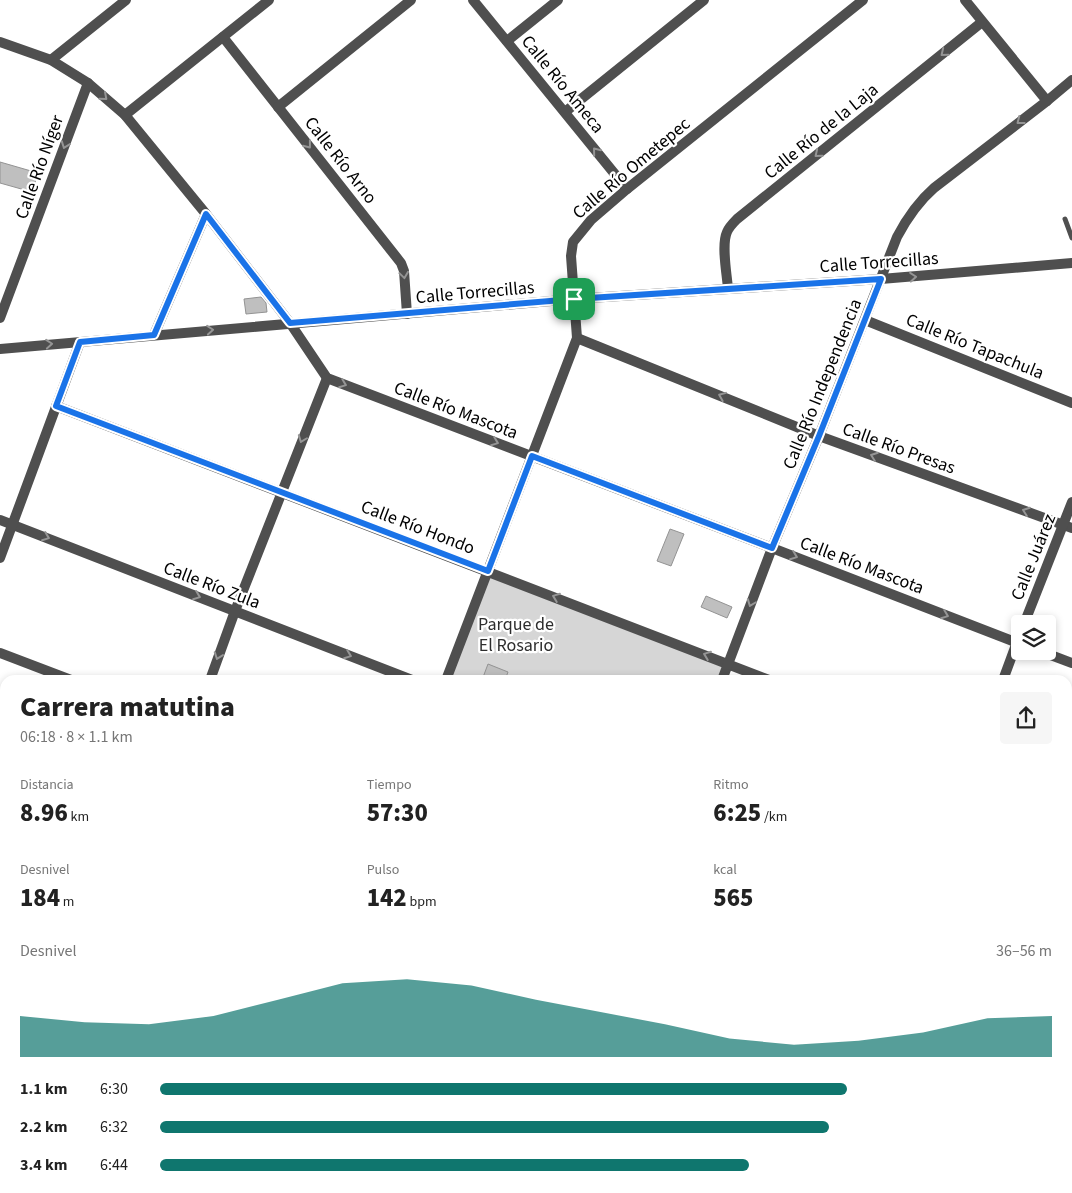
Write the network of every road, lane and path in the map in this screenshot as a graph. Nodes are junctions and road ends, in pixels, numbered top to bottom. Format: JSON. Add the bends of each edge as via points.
{"nodes":[{"id":1,"x":126,"y":0,"type":"edge"},
{"id":2,"x":269,"y":0,"type":"edge"},
{"id":3,"x":411,"y":0,"type":"edge"},
{"id":4,"x":473,"y":0,"type":"edge"},
{"id":5,"x":558,"y":0,"type":"edge"},
{"id":6,"x":704,"y":0,"type":"edge"},
{"id":7,"x":864,"y":0,"type":"edge"},
{"id":8,"x":965,"y":0,"type":"edge"},
{"id":9,"x":982,"y":22,"type":"junction"},
{"id":10,"x":222,"y":37,"type":"junction"},
{"id":11,"x":507,"y":41,"type":"junction"},
{"id":12,"x":0,"y":42,"type":"edge"},
{"id":13,"x":51,"y":60,"type":"junction"},
{"id":14,"x":1072,"y":80,"type":"edge"},
{"id":15,"x":88,"y":83,"type":"junction"},
{"id":16,"x":1047,"y":101,"type":"junction"},
{"id":17,"x":278,"y":107,"type":"junction"},
{"id":18,"x":565,"y":112,"type":"junction"},
{"id":19,"x":125,"y":115,"type":"junction"},
{"id":20,"x":627,"y":189,"type":"junction"},
{"id":21,"x":206,"y":214,"type":"junction"},
{"id":22,"x":1065,"y":219,"type":"dead end"},
{"id":23,"x":1072,"y":238,"type":"edge"},
{"id":24,"x":1072,"y":263,"type":"edge"},
{"id":25,"x":881,"y":279,"type":"junction"},
{"id":26,"x":728,"y":289,"type":"junction"},
{"id":27,"x":574,"y":299,"type":"junction"},
{"id":28,"x":407,"y":314,"type":"junction"},
{"id":29,"x":0,"y":318,"type":"edge"},
{"id":30,"x":865,"y":320,"type":"junction"},
{"id":31,"x":290,"y":323,"type":"junction"},
{"id":32,"x":154,"y":335,"type":"junction"},
{"id":33,"x":577,"y":338,"type":"junction"},
{"id":34,"x":80,"y":342,"type":"junction"},
{"id":35,"x":0,"y":349,"type":"edge"},
{"id":36,"x":327,"y":378,"type":"junction"},
{"id":37,"x":1072,"y":403,"type":"edge"},
{"id":38,"x":56,"y":406,"type":"junction"},
{"id":39,"x":819,"y":436,"type":"junction"},
{"id":40,"x":532,"y":456,"type":"junction"},
{"id":41,"x":282,"y":492,"type":"junction"},
{"id":42,"x":1072,"y":502,"type":"edge"},
{"id":43,"x":0,"y":520,"type":"edge"},
{"id":44,"x":12,"y":524,"type":"junction"},
{"id":45,"x":1067,"y":526,"type":"edge"},
{"id":46,"x":772,"y":548,"type":"junction"},
{"id":47,"x":0,"y":558,"type":"edge"},
{"id":48,"x":488,"y":571,"type":"junction"},
{"id":49,"x":235,"y":611,"type":"junction"},
{"id":50,"x":1028,"y":615,"type":"edge"},
{"id":51,"x":1011,"y":637,"type":"edge"},
{"id":52,"x":0,"y":653,"type":"edge"},
{"id":53,"x":1056,"y":657,"type":"edge"},
{"id":54,"x":1011,"y":660,"type":"edge"},
{"id":55,"x":1072,"y":663,"type":"edge"},
{"id":56,"x":728,"y":664,"type":"junction"},
{"id":57,"x":58,"y":675,"type":"edge"},
{"id":58,"x":212,"y":675,"type":"edge"},
{"id":59,"x":399,"y":675,"type":"edge"},
{"id":60,"x":448,"y":675,"type":"edge"},
{"id":61,"x":724,"y":675,"type":"edge"},
{"id":62,"x":756,"y":675,"type":"edge"},
{"id":63,"x":1005,"y":675,"type":"edge"}],
"edges":[{"from":1,"to":13,"type":"street"},
{"from":2,"to":10,"type":"street"},
{"from":3,"to":17,"type":"street"},
{"from":4,"to":11,"type":"street","name":"Calle Río Ameca"},
{"from":5,"to":11,"type":"street"},
{"from":6,"to":18,"type":"street"},
{"from":7,"to":20,"type":"street","name":"Calle Río Ometepec"},
{"from":8,"to":9,"type":"street"},
{"from":9,"to":16,"type":"street"},
{"from":9,"to":26,"type":"street","name":"Calle Río de la Laja","one_way":true,"via":[[731,225],[724,243]]},
{"from":10,"to":17,"type":"street","name":"Calle Río Arno"},
{"from":10,"to":19,"type":"street"},
{"from":11,"to":18,"type":"street","name":"Calle Río Ameca"},
{"from":12,"to":13,"type":"street"},
{"from":13,"to":15,"type":"street"},
{"from":14,"to":16,"type":"street","name":"Calle Río Independencia"},
{"from":15,"to":19,"type":"street","one_way":true},
{"from":15,"to":29,"type":"street","name":"Calle Río Níger","one_way":true},
{"from":16,"to":25,"type":"street","name":"Calle Río Independencia","one_way":true,"via":[[922,198],[904,223]]},
{"from":17,"to":28,"type":"street","name":"Calle Río Arno","one_way":true,"via":[[401,262]]},
{"from":20,"to":18,"type":"street","name":"Calle Río Ameca","one_way":true},
{"from":19,"to":21,"type":"street"},
{"from":20,"to":27,"type":"street","name":"Calle Río Ometepec","via":[[591,220],[573,242]]},
{"from":21,"to":31,"type":"street"},
{"from":21,"to":32,"type":"street"},
{"from":22,"to":23,"type":"lane"},
{"from":25,"to":24,"type":"street","name":"Calle Torrecillas","one_way":true},
{"from":25,"to":26,"type":"street","name":"Calle Torrecillas"},
{"from":25,"to":30,"type":"street","name":"Calle Río Independencia"},
{"from":26,"to":27,"type":"street","name":"Calle Torrecillas"},
{"from":27,"to":28,"type":"street","name":"Calle Torrecillas"},
{"from":27,"to":33,"type":"street","name":"Calle Río Ometepec"},
{"from":28,"to":31,"type":"street","name":"Calle Torrecillas"},
{"from":30,"to":37,"type":"street","name":"Calle Río Tapachula"},
{"from":30,"to":39,"type":"street","name":"Calle Río Independencia"},
{"from":32,"to":31,"type":"street","name":"Calle Torrecillas","one_way":true},
{"from":31,"to":36,"type":"street"},
{"from":32,"to":34,"type":"street","name":"Calle Torrecillas"},
{"from":39,"to":33,"type":"street","name":"Calle Río Presas","one_way":true},
{"from":33,"to":40,"type":"street","name":"Calle Río Ometepec"},
{"from":35,"to":34,"type":"street","name":"Calle Torrecillas","one_way":true},
{"from":34,"to":38,"type":"street"},
{"from":36,"to":40,"type":"street","name":"Calle Río Mascota","one_way":true},
{"from":36,"to":41,"type":"street","one_way":true},
{"from":38,"to":41,"type":"street","name":"Calle Río Hondo"},
{"from":38,"to":44,"type":"street"},
{"from":45,"to":39,"type":"street","name":"Calle Río Presas","one_way":true},
{"from":39,"to":46,"type":"street","name":"Calle Río Independencia"},
{"from":40,"to":46,"type":"street","name":"Calle Río Mascota"},
{"from":40,"to":48,"type":"street","name":"Calle Río Ometepec"},
{"from":41,"to":48,"type":"street","name":"Calle Río Hondo"},
{"from":41,"to":49,"type":"street"},
{"from":42,"to":45,"type":"street","name":"Calle Juárez"},
{"from":43,"to":44,"type":"street","name":"Calle Río Zula"},
{"from":44,"to":47,"type":"street"},
{"from":44,"to":49,"type":"street","name":"Calle Río Zula","one_way":true},
{"from":45,"to":50,"type":"street","name":"Calle Juárez"},
{"from":46,"to":51,"type":"street","name":"Calle Río Mascota","one_way":true},
{"from":46,"to":56,"type":"street","name":"Calle Río Independencia","one_way":true},
{"from":56,"to":48,"type":"street","name":"Calle Río Hondo","one_way":true},
{"from":48,"to":60,"type":"street","name":"Calle Río Ometepec"},
{"from":49,"to":58,"type":"street","one_way":true},
{"from":49,"to":59,"type":"street","name":"Calle Río Zula","one_way":true},
{"from":52,"to":57,"type":"street"},
{"from":53,"to":55,"type":"street"},
{"from":54,"to":63,"type":"street"},
{"from":56,"to":61,"type":"street","name":"Calle Río Independencia"},
{"from":56,"to":62,"type":"street","name":"Calle Río Hondo"}]}
